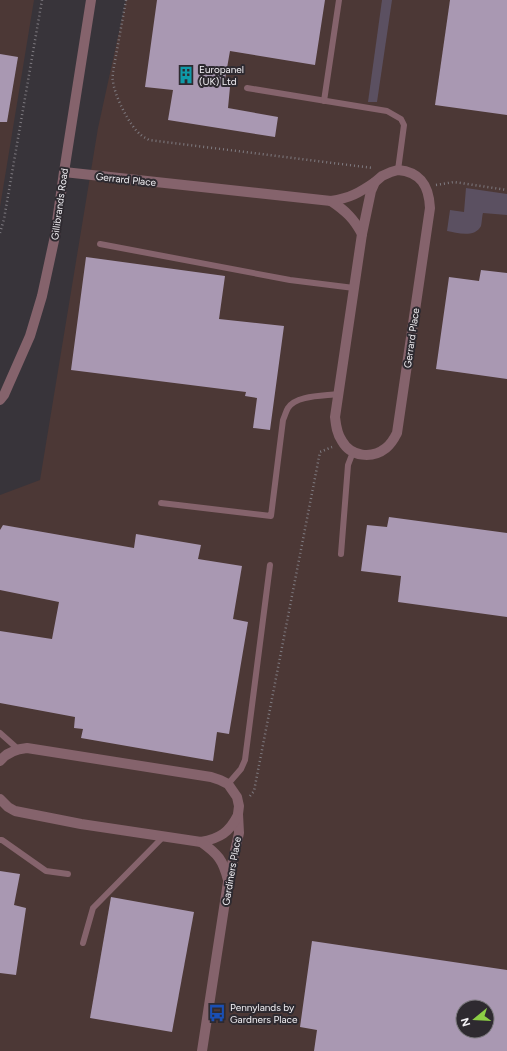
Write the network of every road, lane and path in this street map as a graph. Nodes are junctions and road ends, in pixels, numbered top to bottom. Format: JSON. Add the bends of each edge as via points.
{"nodes":[{"id":1,"x":42,"y":0,"type":"edge"},
{"id":2,"x":91,"y":0,"type":"edge"},
{"id":3,"x":126,"y":0,"type":"edge"},
{"id":4,"x":339,"y":0,"type":"edge"},
{"id":5,"x":247,"y":88,"type":"dead end"},
{"id":6,"x":324,"y":101,"type":"junction"},
{"id":7,"x":394,"y":171,"type":"junction"},
{"id":8,"x":64,"y":172,"type":"junction"},
{"id":9,"x":375,"y":182,"type":"junction"},
{"id":10,"x":426,"y":187,"type":"junction"},
{"id":11,"x":507,"y":190,"type":"edge"},
{"id":12,"x":331,"y":202,"type":"junction"},
{"id":13,"x":0,"y":233,"type":"edge"},
{"id":14,"x":362,"y":234,"type":"junction"},
{"id":15,"x":100,"y":244,"type":"dead end"},
{"id":16,"x":354,"y":288,"type":"junction"},
{"id":17,"x":338,"y":394,"type":"junction"},
{"id":18,"x":0,"y":400,"type":"edge"},
{"id":19,"x":342,"y":442,"type":"junction"},
{"id":20,"x":353,"y":452,"type":"junction"},
{"id":21,"x":161,"y":503,"type":"dead end"},
{"id":22,"x":341,"y":554,"type":"dead end"},
{"id":23,"x":270,"y":565,"type":"dead end"},
{"id":24,"x":0,"y":733,"type":"edge"},
{"id":25,"x":18,"y":749,"type":"junction"},
{"id":26,"x":0,"y":761,"type":"edge"},
{"id":27,"x":228,"y":784,"type":"junction"},
{"id":28,"x":0,"y":799,"type":"edge"},
{"id":29,"x":239,"y":810,"type":"junction"},
{"id":30,"x":164,"y":836,"type":"junction"},
{"id":31,"x":0,"y":840,"type":"edge"},
{"id":32,"x":201,"y":842,"type":"junction"},
{"id":33,"x":68,"y":874,"type":"dead end"},
{"id":34,"x":228,"y":882,"type":"junction"},
{"id":35,"x":83,"y":943,"type":"dead end"},
{"id":36,"x":202,"y":1051,"type":"edge"}],
"edges":[{"from":1,"to":13,"type":"path"},
{"from":2,"to":8,"type":"street","name":"Gillibrands Road"},
{"from":3,"to":7,"type":"path","via":[[113,82],[116,95],[132,125],[149,140]]},
{"from":4,"to":6,"type":"lane"},
{"from":5,"to":6,"type":"lane"},
{"from":6,"to":7,"type":"lane","via":[[387,111],[401,119],[404,125]]},
{"from":7,"to":9,"type":"street","name":"Gerrard Place"},
{"from":7,"to":10,"type":"street","via":[[414,174],[422,179]]},
{"from":8,"to":12,"type":"street","name":"Gerrard Place"},
{"from":8,"to":18,"type":"street","name":"Gillibrands Road","via":[[55,236],[42,296],[30,336]]},
{"from":9,"to":12,"type":"street","name":"Gerrard Place","via":[[354,195]]},
{"from":9,"to":14,"type":"street"},
{"from":10,"to":11,"type":"path","via":[[454,182]]},
{"from":10,"to":20,"type":"street","name":"Gerrard Place","via":[[430,208],[397,433],[390,444],[379,452],[372,455]]},
{"from":12,"to":14,"type":"street","name":"Gerrard Place","via":[[350,216]]},
{"from":14,"to":16,"type":"street"},
{"from":15,"to":16,"type":"lane","via":[[290,280]]},
{"from":16,"to":17,"type":"street"},
{"from":17,"to":19,"type":"street","via":[[335,417],[336,428]]},
{"from":17,"to":21,"type":"lane","via":[[302,398],[294,401],[288,408],[283,420],[271,516]]},
{"from":19,"to":20,"type":"street"},
{"from":19,"to":29,"type":"path","via":[[320,452],[254,791]]},
{"from":20,"to":22,"type":"lane","via":[[348,464]]},
{"from":23,"to":27,"type":"lane","via":[[245,760]]},
{"from":24,"to":25,"type":"lane"},
{"from":25,"to":26,"type":"street"},
{"from":25,"to":27,"type":"street","via":[[28,748],[211,777]]},
{"from":27,"to":29,"type":"street","name":"Gardiners Place","via":[[238,797]]},
{"from":28,"to":30,"type":"street","via":[[15,811]]},
{"from":29,"to":32,"type":"street","via":[[234,823],[221,836]]},
{"from":29,"to":34,"type":"street","name":"Gardiners Place","via":[[239,833]]},
{"from":30,"to":32,"type":"street"},
{"from":30,"to":35,"type":"lane","via":[[93,908]]},
{"from":31,"to":33,"type":"lane","via":[[46,870]]},
{"from":32,"to":34,"type":"street","via":[[219,858]]},
{"from":34,"to":36,"type":"street","name":"Gardiners Place"}]}
